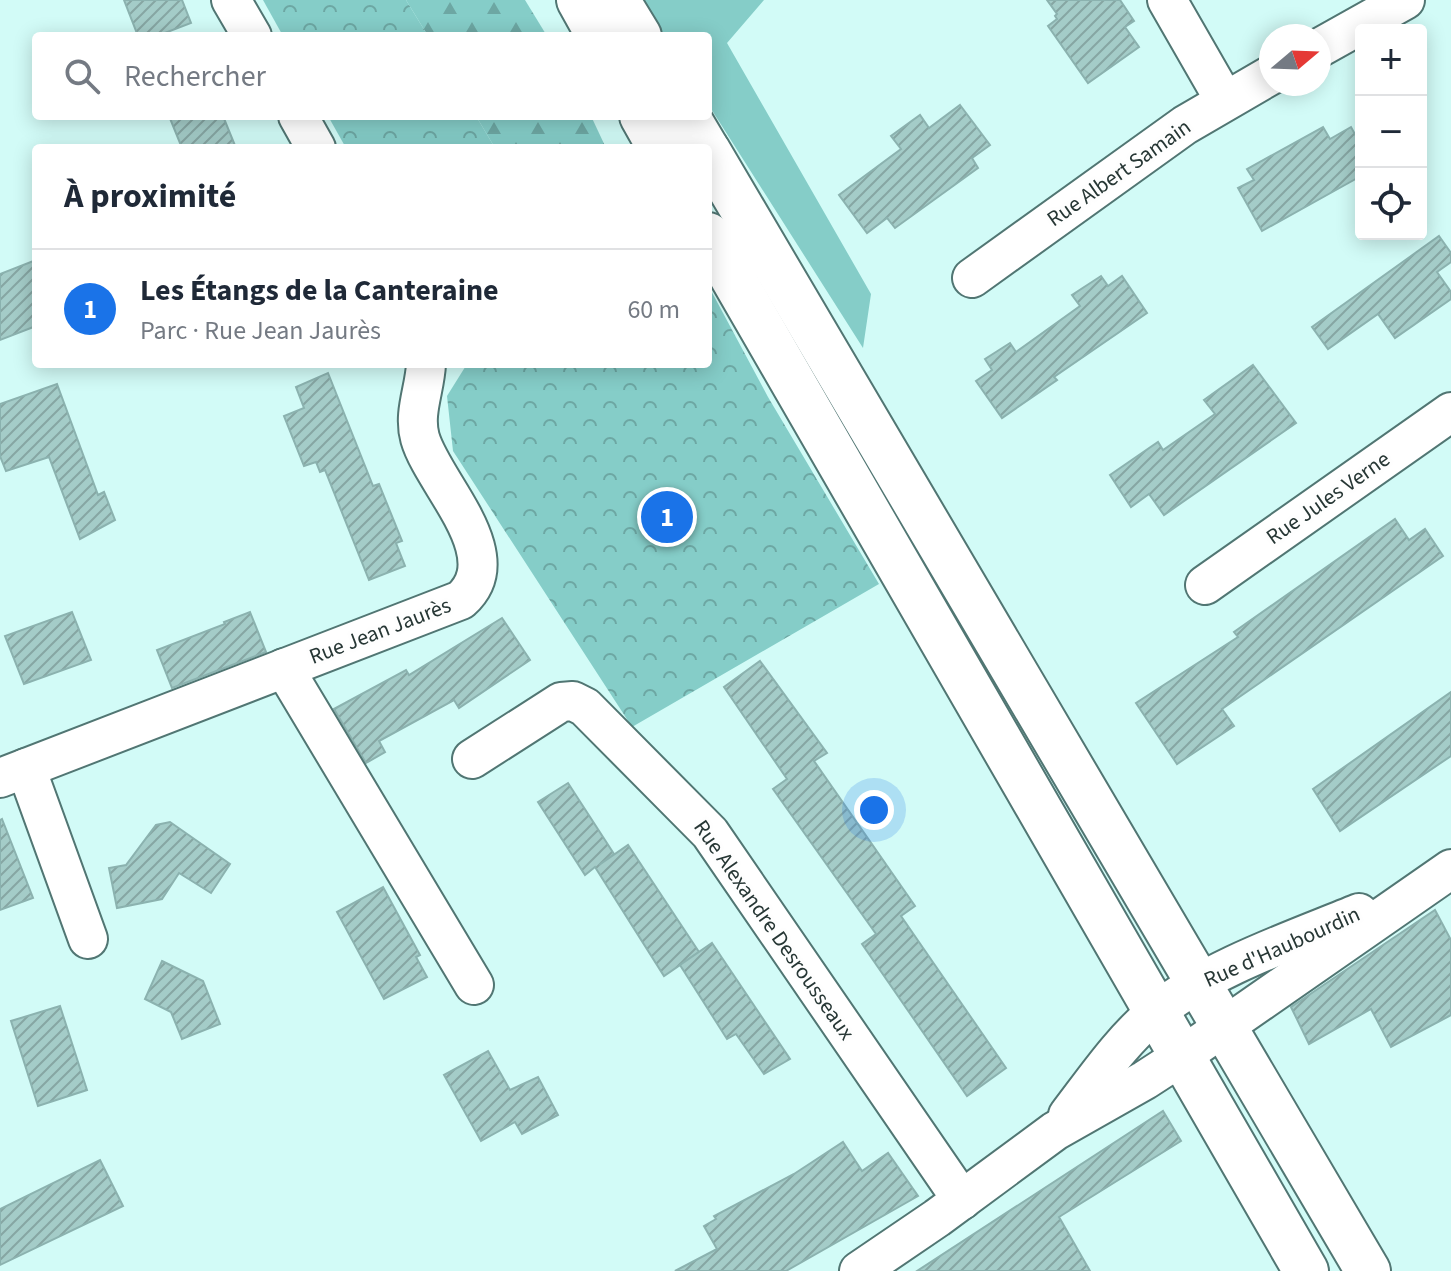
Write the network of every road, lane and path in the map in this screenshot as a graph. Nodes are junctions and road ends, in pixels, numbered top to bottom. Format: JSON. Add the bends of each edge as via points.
{"nodes":[{"id":1,"x":231,"y":0,"type":"edge"},
{"id":2,"x":579,"y":0,"type":"edge"},
{"id":3,"x":617,"y":0,"type":"edge"},
{"id":4,"x":1167,"y":0,"type":"edge"},
{"id":5,"x":1405,"y":0,"type":"edge"},
{"id":6,"x":250,"y":32,"type":"edge"},
{"id":7,"x":597,"y":32,"type":"edge"},
{"id":8,"x":637,"y":32,"type":"edge"},
{"id":9,"x":1331,"y":41,"type":"edge"},
{"id":10,"x":1259,"y":82,"type":"edge"},
{"id":11,"x":1225,"y":101,"type":"junction"},
{"id":12,"x":300,"y":120,"type":"edge"},
{"id":13,"x":644,"y":120,"type":"edge"},
{"id":14,"x":689,"y":120,"type":"edge"},
{"id":15,"x":314,"y":144,"type":"edge"},
{"id":16,"x":658,"y":144,"type":"edge"},
{"id":17,"x":704,"y":144,"type":"edge"},
{"id":18,"x":712,"y":158,"type":"edge"},
{"id":19,"x":712,"y":242,"type":"edge"},
{"id":20,"x":972,"y":278,"type":"dead end"},
{"id":21,"x":425,"y":368,"type":"edge"},
{"id":22,"x":1451,"y":412,"type":"edge"},
{"id":23,"x":1205,"y":585,"type":"dead end"},
{"id":24,"x":284,"y":668,"type":"junction"},
{"id":25,"x":472,"y":759,"type":"dead end"},
{"id":26,"x":9,"y":768,"type":"edge"},
{"id":27,"x":1438,"y":877,"type":"edge"},
{"id":28,"x":88,"y":939,"type":"dead end"},
{"id":29,"x":474,"y":985,"type":"dead end"},
{"id":30,"x":1198,"y":985,"type":"junction"},
{"id":31,"x":1157,"y":1011,"type":"junction"},
{"id":32,"x":1223,"y":1027,"type":"junction"},
{"id":33,"x":1182,"y":1056,"type":"junction"},
{"id":34,"x":1055,"y":1131,"type":"junction"},
{"id":35,"x":962,"y":1200,"type":"junction"},
{"id":36,"x":859,"y":1271,"type":"edge"},
{"id":37,"x":1306,"y":1271,"type":"edge"},
{"id":38,"x":1368,"y":1271,"type":"edge"}],
"edges":[{"from":1,"to":6,"type":"street"},
{"from":2,"to":7,"type":"main road"},
{"from":3,"to":8,"type":"main road"},
{"from":4,"to":11,"type":"street"},
{"from":5,"to":9,"type":"street"},
{"from":10,"to":11,"type":"street","name":"Rue Albert Samain"},
{"from":11,"to":20,"type":"street","name":"Rue Albert Samain"},
{"from":12,"to":15,"type":"street"},
{"from":13,"to":16,"type":"main road"},
{"from":14,"to":17,"type":"main road"},
{"from":18,"to":30,"type":"main road"},
{"from":19,"to":31,"type":"main road"},
{"from":21,"to":24,"type":"street","name":"Rue Jean Jaurès","via":[[418,426],[428,457],[473,538],[478,567],[470,592],[461,600]]},
{"from":22,"to":23,"type":"street","name":"Rue Jules Verne"},
{"from":24,"to":26,"type":"street","name":"Rue Jean Jaurès"},
{"from":24,"to":29,"type":"street","name":"Rue Jean Jaurès"},
{"from":25,"to":35,"type":"street","name":"Rue Alexandre Desrousseaux","via":[[561,702],[585,707],[710,833]]},
{"from":26,"to":28,"type":"street"},
{"from":27,"to":30,"type":"street","name":"Rue d'Haubourdin"},
{"from":27,"to":32,"type":"street","name":"Rue d'Haubourdin"},
{"from":30,"to":31,"type":"street","name":"Rue d'Haubourdin"},
{"from":30,"to":32,"type":"main road"},
{"from":31,"to":33,"type":"main road"},
{"from":31,"to":34,"type":"street","name":"Rue d'Haubourdin"},
{"from":32,"to":33,"type":"street","name":"Rue d'Haubourdin"},
{"from":32,"to":38,"type":"main road"},
{"from":33,"to":34,"type":"street","name":"Rue d'Haubourdin"},
{"from":33,"to":37,"type":"main road"},
{"from":34,"to":35,"type":"street","name":"Rue d'Haubourdin"},
{"from":35,"to":36,"type":"street","name":"Rue d'Haubourdin"}]}
